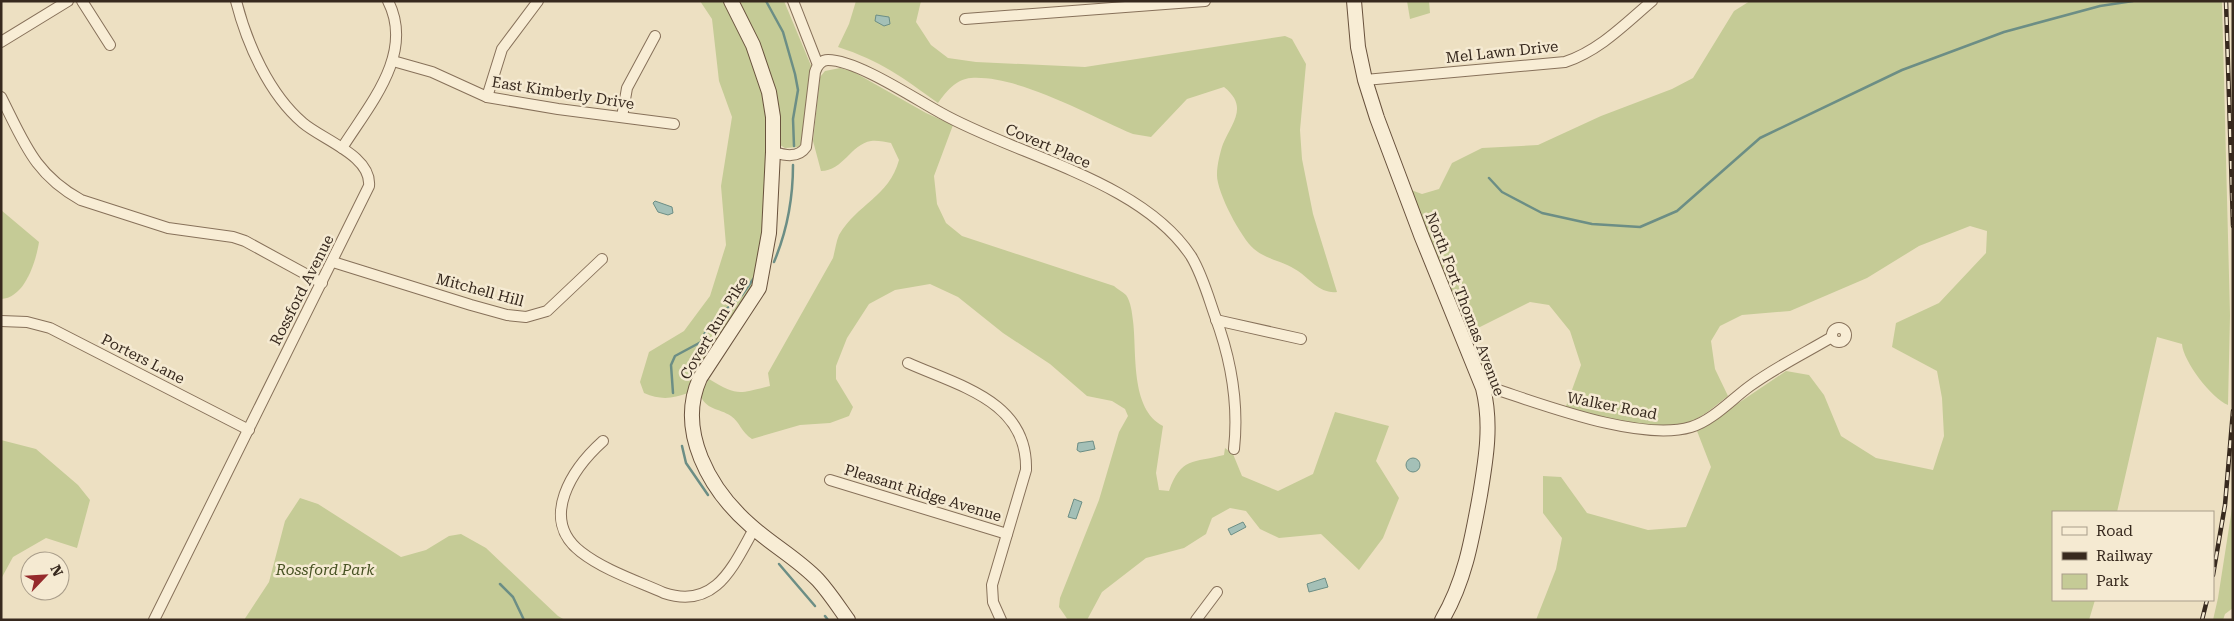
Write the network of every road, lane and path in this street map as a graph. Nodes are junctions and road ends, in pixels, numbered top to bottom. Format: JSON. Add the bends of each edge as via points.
{"nodes":[{"id":1,"x":68,"y":1,"type":"edge"},
{"id":2,"x":82,"y":1,"type":"edge"},
{"id":3,"x":236,"y":1,"type":"edge"},
{"id":4,"x":388,"y":1,"type":"edge"},
{"id":5,"x":538,"y":1,"type":"edge"},
{"id":6,"x":731,"y":1,"type":"edge"},
{"id":7,"x":793,"y":1,"type":"edge"},
{"id":8,"x":1204,"y":1,"type":"edge"},
{"id":9,"x":1354,"y":1,"type":"edge"},
{"id":10,"x":1652,"y":1,"type":"edge"},
{"id":11,"x":965,"y":19,"type":"dead end"},
{"id":12,"x":655,"y":36,"type":"dead end"},
{"id":13,"x":1,"y":42,"type":"edge"},
{"id":14,"x":110,"y":45,"type":"dead end"},
{"id":15,"x":393,"y":61,"type":"junction"},
{"id":16,"x":818,"y":65,"type":"junction"},
{"id":17,"x":1365,"y":80,"type":"junction"},
{"id":18,"x":1,"y":97,"type":"edge"},
{"id":19,"x":487,"y":97,"type":"junction"},
{"id":20,"x":622,"y":117,"type":"junction"},
{"id":21,"x":674,"y":124,"type":"dead end"},
{"id":22,"x":342,"y":148,"type":"junction"},
{"id":23,"x":773,"y":152,"type":"junction"},
{"id":24,"x":602,"y":259,"type":"dead end"},
{"id":25,"x":333,"y":262,"type":"junction"},
{"id":26,"x":322,"y":283,"type":"junction"},
{"id":27,"x":1216,"y":320,"type":"junction"},
{"id":28,"x":1,"y":321,"type":"edge"},
{"id":29,"x":1832,"y":337,"type":"dead end"},
{"id":30,"x":1301,"y":339,"type":"dead end"},
{"id":31,"x":908,"y":363,"type":"dead end"},
{"id":32,"x":1483,"y":388,"type":"junction"},
{"id":33,"x":249,"y":430,"type":"junction"},
{"id":34,"x":603,"y":441,"type":"dead end"},
{"id":35,"x":1234,"y":449,"type":"dead end"},
{"id":36,"x":830,"y":480,"type":"dead end"},
{"id":37,"x":754,"y":529,"type":"junction"},
{"id":38,"x":1007,"y":534,"type":"junction"},
{"id":39,"x":1217,"y":592,"type":"dead end"},
{"id":40,"x":154,"y":620,"type":"edge"},
{"id":41,"x":848,"y":620,"type":"edge"},
{"id":42,"x":1001,"y":620,"type":"edge"},
{"id":43,"x":1196,"y":620,"type":"edge"},
{"id":44,"x":1442,"y":620,"type":"edge"}],
"edges":[{"from":1,"to":13,"type":"street"},
{"from":2,"to":14,"type":"street"},
{"from":3,"to":22,"type":"street","name":"Rossford Avenue","via":[[242,27],[253,52],[281,97],[302,122]]},
{"from":4,"to":15,"type":"street","via":[[396,32]]},
{"from":5,"to":19,"type":"street","via":[[502,49]]},
{"from":6,"to":23,"type":"street","name":"Covert Run Pike","via":[[753,45],[769,92]]},
{"from":7,"to":16,"type":"street"},
{"from":8,"to":11,"type":"street"},
{"from":9,"to":17,"type":"street","name":"North Fort Thomas Avenue"},
{"from":10,"to":17,"type":"street","name":"Mel Lawn Drive","via":[[1608,38],[1565,62]]},
{"from":12,"to":20,"type":"street","via":[[627,88]]},
{"from":15,"to":19,"type":"street","name":"East Kimberly Drive","via":[[432,72]]},
{"from":15,"to":22,"type":"street"},
{"from":16,"to":23,"type":"street","via":[[806,147],[795,155]]},
{"from":16,"to":27,"type":"street","name":"Covert Place","via":[[829,60],[846,64],[993,139],[1130,199],[1191,257]]},
{"from":17,"to":32,"type":"street","name":"North Fort Thomas Avenue","via":[[1421,235]]},
{"from":18,"to":26,"type":"street","via":[[35,163],[72,195],[168,228],[234,237]]},
{"from":19,"to":20,"type":"street","name":"East Kimberly Drive"},
{"from":20,"to":21,"type":"street","name":"East Kimberly Drive"},
{"from":22,"to":25,"type":"street","name":"Rossford Avenue","via":[[367,170],[369,186]]},
{"from":23,"to":37,"type":"street","name":"Covert Run Pike","via":[[769,233],[762,280],[749,306],[700,378],[691,409],[695,442],[704,465],[729,504]]},
{"from":24,"to":25,"type":"street","name":"Mitchell Hill","via":[[547,311],[526,318],[471,305]]},
{"from":25,"to":26,"type":"street","name":"Rossford Avenue"},
{"from":26,"to":33,"type":"street","name":"Rossford Avenue"},
{"from":27,"to":30,"type":"street"},
{"from":27,"to":35,"type":"street","name":"Covert Place","via":[[1231,369],[1237,423]]},
{"from":28,"to":33,"type":"street","name":"Porters Lane","via":[[20,321],[50,328]]},
{"from":29,"to":32,"type":"street","name":"Walker Road","via":[[1771,372],[1699,424],[1678,430],[1645,429],[1594,420],[1495,388]]},
{"from":31,"to":38,"type":"street","via":[[993,402],[1016,426],[1024,444],[1026,470]]},
{"from":32,"to":44,"type":"street","name":"North Fort Thomas Avenue","via":[[1489,417],[1488,434],[1474,531],[1463,576]]},
{"from":33,"to":40,"type":"street","name":"Rossford Avenue"},
{"from":34,"to":37,"type":"street","via":[[578,466],[562,500],[565,534],[589,558],[664,593],[676,597],[698,596],[708,592],[726,576]]},
{"from":36,"to":38,"type":"street","name":"Pleasant Ridge Avenue"},
{"from":37,"to":41,"type":"street","name":"Covert Run Pike","via":[[818,580]]},
{"from":38,"to":42,"type":"street","via":[[992,585],[993,602]]},
{"from":39,"to":43,"type":"street"}]}
